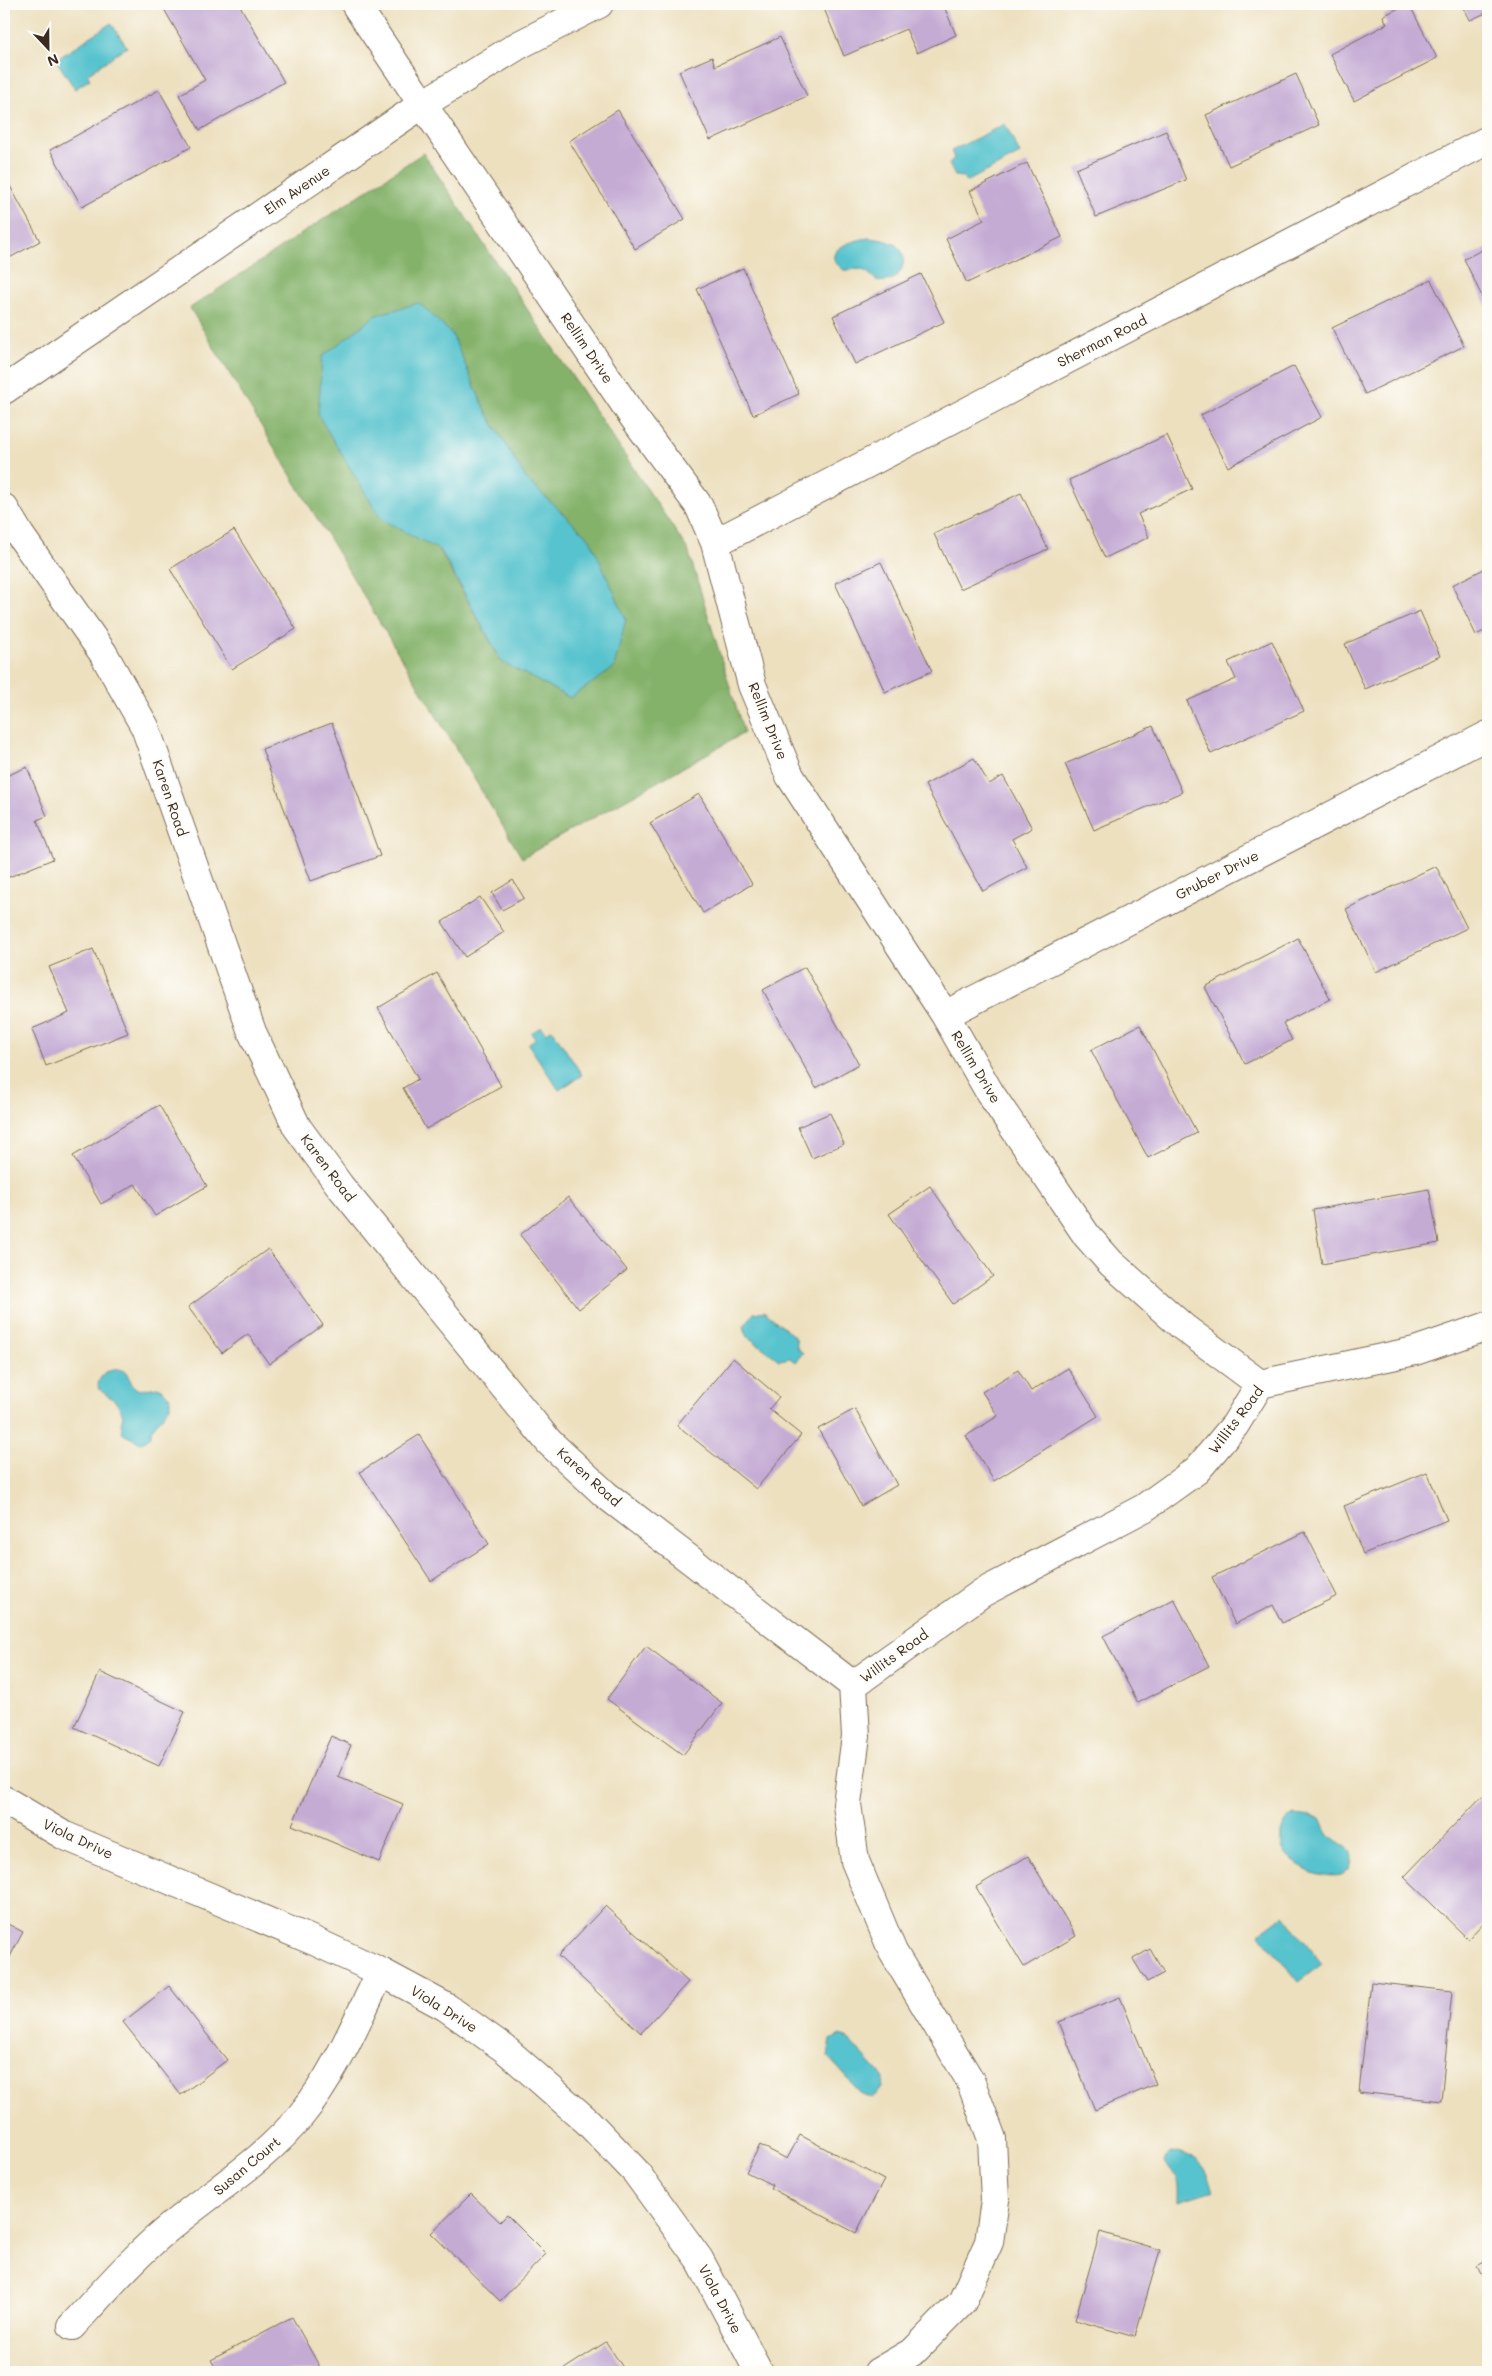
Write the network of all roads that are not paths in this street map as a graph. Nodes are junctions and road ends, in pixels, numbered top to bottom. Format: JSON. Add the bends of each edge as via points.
{"nodes":[{"id":1,"x":355,"y":4,"type":"edge"},
{"id":2,"x":599,"y":4,"type":"edge"},
{"id":3,"x":423,"y":104,"type":"junction"},
{"id":4,"x":1488,"y":140,"type":"edge"},
{"id":5,"x":4,"y":390,"type":"edge"},
{"id":6,"x":4,"y":508,"type":"edge"},
{"id":7,"x":715,"y":542,"type":"junction"},
{"id":8,"x":1488,"y":735,"type":"edge"},
{"id":9,"x":945,"y":1015,"type":"junction"},
{"id":10,"x":1488,"y":1326,"type":"edge"},
{"id":11,"x":1260,"y":1384,"type":"junction"},
{"id":12,"x":853,"y":1685,"type":"junction"},
{"id":13,"x":4,"y":1800,"type":"edge"},
{"id":14,"x":381,"y":1972,"type":"junction"},
{"id":15,"x":72,"y":2326,"type":"dead end"},
{"id":16,"x":759,"y":2372,"type":"edge"},
{"id":17,"x":878,"y":2372,"type":"edge"}],
"edges":[{"from":1,"to":3,"type":"street","name":"Rellim Drive"},
{"from":2,"to":3,"type":"street","name":"Elm Avenue","via":[[520,45]]},
{"from":3,"to":5,"type":"street","name":"Elm Avenue"},
{"from":3,"to":7,"type":"street","name":"Rellim Drive","via":[[634,418],[700,506]]},
{"from":4,"to":7,"type":"street","name":"Sherman Road"},
{"from":6,"to":12,"type":"street","name":"Karen Road","via":[[103,653],[145,727],[252,1032],[298,1127],[340,1186],[550,1442],[606,1495]]},
{"from":7,"to":9,"type":"street","name":"Rellim Drive","via":[[752,685],[790,776]]},
{"from":8,"to":9,"type":"street","name":"Gruber Drive"},
{"from":9,"to":11,"type":"street","name":"Rellim Drive","via":[[990,1092],[1087,1236],[1111,1263],[1183,1327]]},
{"from":10,"to":11,"type":"street","name":"Willits Road","via":[[1415,1351]]},
{"from":11,"to":12,"type":"street","name":"Willits Road","via":[[1235,1425],[1197,1470],[1144,1508],[982,1593]]},
{"from":12,"to":17,"type":"street","name":"Willits Road","via":[[856,1736],[847,1804],[855,1861],[893,1952],[970,2080],[992,2139],[995,2200],[989,2242],[962,2302],[914,2351]]},
{"from":13,"to":14,"type":"street","name":"Viola Drive","via":[[63,1835],[314,1940]]},
{"from":14,"to":15,"type":"street","name":"Susan Court","via":[[326,2080],[291,2127],[233,2180],[152,2243]]},
{"from":14,"to":16,"type":"street","name":"Viola Drive","via":[[454,2012],[505,2050],[588,2122],[635,2172],[699,2259]]}]}
